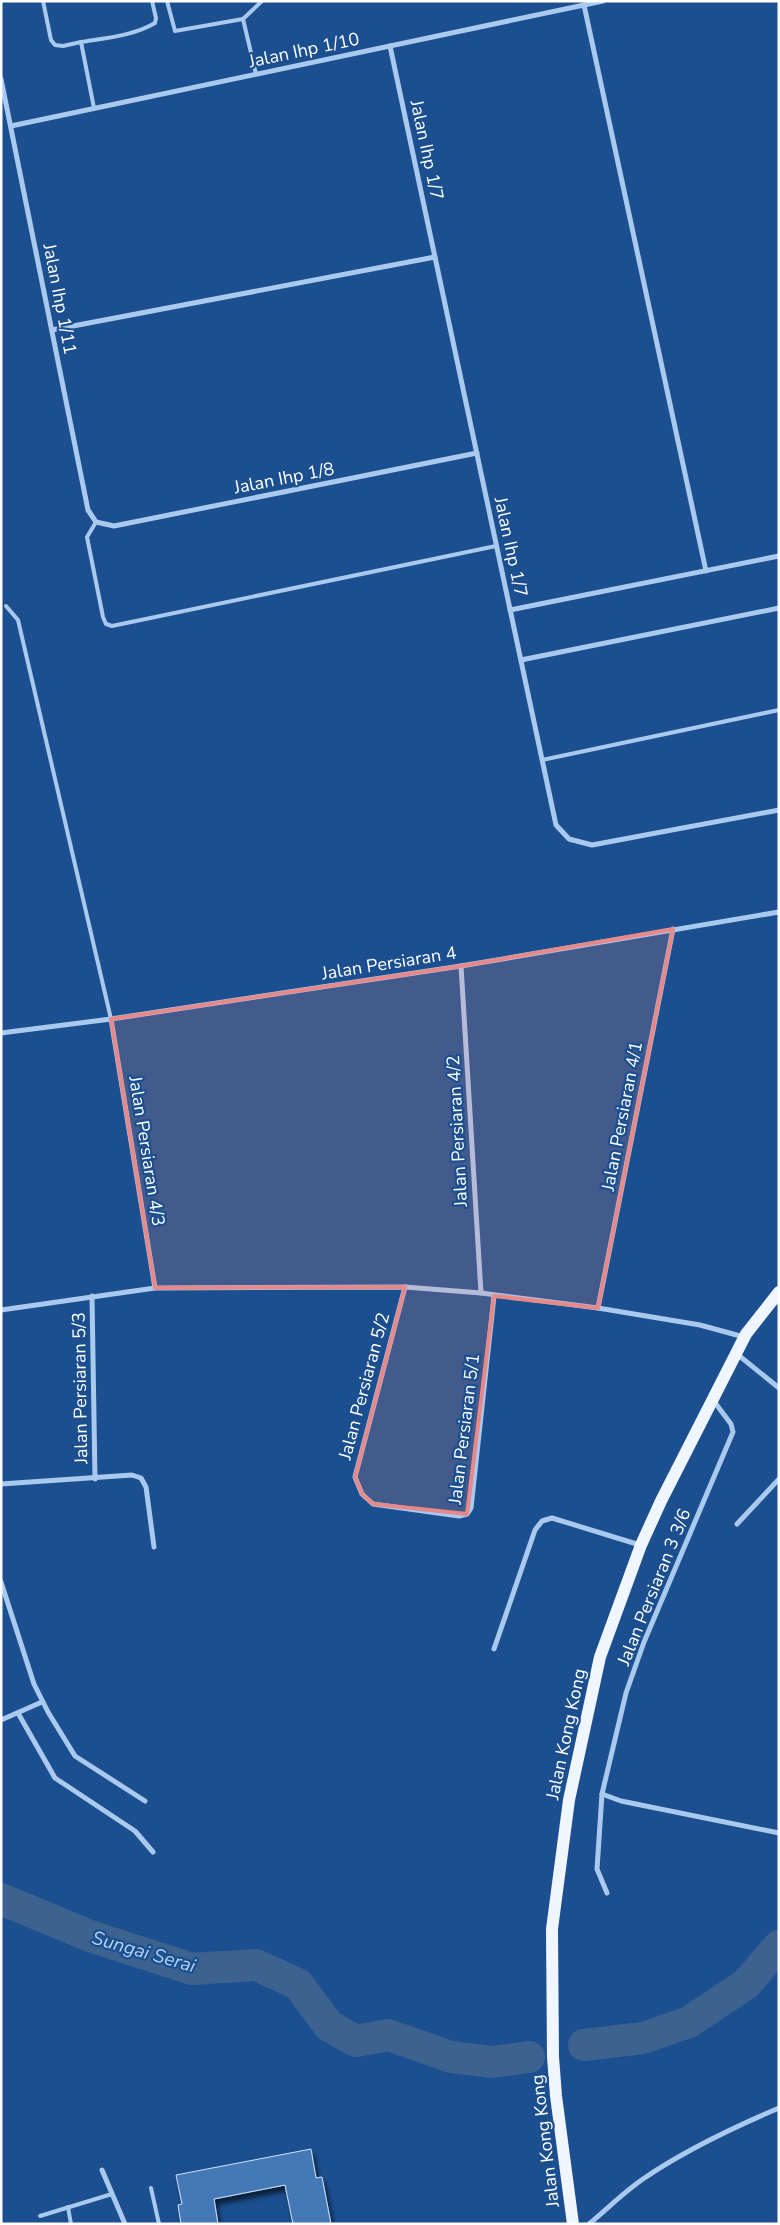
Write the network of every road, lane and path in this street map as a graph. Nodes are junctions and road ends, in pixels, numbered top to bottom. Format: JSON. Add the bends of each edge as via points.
{"nodes":[{"id":1,"x":43,"y":1,"type":"edge"},
{"id":2,"x":152,"y":1,"type":"edge"},
{"id":3,"x":167,"y":1,"type":"edge"},
{"id":4,"x":262,"y":1,"type":"edge"},
{"id":5,"x":603,"y":1,"type":"edge"},
{"id":6,"x":584,"y":5,"type":"junction"},
{"id":7,"x":243,"y":19,"type":"junction"},
{"id":8,"x":81,"y":42,"type":"junction"},
{"id":9,"x":390,"y":46,"type":"junction"},
{"id":10,"x":256,"y":74,"type":"junction"},
{"id":11,"x":1,"y":79,"type":"edge"},
{"id":12,"x":94,"y":108,"type":"junction"},
{"id":13,"x":11,"y":126,"type":"junction"},
{"id":14,"x":435,"y":257,"type":"junction"},
{"id":15,"x":52,"y":330,"type":"junction"},
{"id":16,"x":477,"y":453,"type":"junction"},
{"id":17,"x":96,"y":522,"type":"junction"},
{"id":18,"x":496,"y":546,"type":"junction"},
{"id":19,"x":779,"y":556,"type":"edge"},
{"id":20,"x":706,"y":571,"type":"junction"},
{"id":21,"x":6,"y":606,"type":"dead end"},
{"id":22,"x":779,"y":608,"type":"edge"},
{"id":23,"x":510,"y":610,"type":"junction"},
{"id":24,"x":520,"y":660,"type":"junction"},
{"id":25,"x":779,"y":710,"type":"edge"},
{"id":26,"x":542,"y":760,"type":"junction"},
{"id":27,"x":779,"y":810,"type":"edge"},
{"id":28,"x":779,"y":912,"type":"edge"},
{"id":29,"x":673,"y":929,"type":"junction"},
{"id":30,"x":461,"y":966,"type":"junction"},
{"id":31,"x":111,"y":1019,"type":"junction"},
{"id":32,"x":1,"y":1032,"type":"edge"},
{"id":33,"x":405,"y":1287,"type":"junction"},
{"id":34,"x":155,"y":1288,"type":"junction"},
{"id":35,"x":779,"y":1292,"type":"edge"},
{"id":36,"x":481,"y":1293,"type":"junction"},
{"id":37,"x":92,"y":1296,"type":"junction"},
{"id":38,"x":494,"y":1296,"type":"junction"},
{"id":39,"x":598,"y":1308,"type":"junction"},
{"id":40,"x":1,"y":1310,"type":"edge"},
{"id":41,"x":744,"y":1338,"type":"junction"},
{"id":42,"x":736,"y":1354,"type":"junction"},
{"id":43,"x":779,"y":1388,"type":"edge"},
{"id":44,"x":713,"y":1400,"type":"junction"},
{"id":45,"x":95,"y":1479,"type":"junction"},
{"id":46,"x":779,"y":1479,"type":"edge"},
{"id":47,"x":1,"y":1484,"type":"edge"},
{"id":48,"x":416,"y":1510,"type":"joint"},
{"id":49,"x":736,"y":1524,"type":"dead end"},
{"id":50,"x":641,"y":1545,"type":"junction"},
{"id":51,"x":154,"y":1547,"type":"dead end"},
{"id":52,"x":1,"y":1582,"type":"edge"},
{"id":53,"x":494,"y":1648,"type":"dead end"},
{"id":54,"x":42,"y":1702,"type":"junction"},
{"id":55,"x":18,"y":1713,"type":"junction"},
{"id":56,"x":1,"y":1720,"type":"edge"},
{"id":57,"x":602,"y":1794,"type":"junction"},
{"id":58,"x":145,"y":1801,"type":"dead end"},
{"id":59,"x":779,"y":1833,"type":"edge"},
{"id":60,"x":152,"y":1852,"type":"dead end"},
{"id":61,"x":607,"y":1893,"type":"dead end"},
{"id":62,"x":779,"y":2108,"type":"edge"},
{"id":63,"x":102,"y":2170,"type":"dead end"},
{"id":64,"x":151,"y":2188,"type":"dead end"},
{"id":65,"x":112,"y":2194,"type":"junction"},
{"id":66,"x":68,"y":2207,"type":"junction"},
{"id":67,"x":40,"y":2216,"type":"dead end"},
{"id":68,"x":71,"y":2224,"type":"edge"},
{"id":69,"x":125,"y":2224,"type":"edge"},
{"id":70,"x":159,"y":2224,"type":"edge"},
{"id":71,"x":573,"y":2224,"type":"edge"},
{"id":72,"x":590,"y":2224,"type":"edge"}],
"edges":[{"from":1,"to":8,"type":"lane","via":[[51,40],[55,45]]},
{"from":2,"to":8,"type":"lane","via":[[156,18],[149,26],[132,33]]},
{"from":3,"to":7,"type":"lane","via":[[176,31]]},
{"from":4,"to":7,"type":"lane"},
{"from":5,"to":6,"type":"street","name":"Jalan Ihp 1/10"},
{"from":6,"to":9,"type":"street","name":"Jalan Ihp 1/10"},
{"from":6,"to":20,"type":"street"},
{"from":7,"to":10,"type":"lane"},
{"from":8,"to":12,"type":"lane"},
{"from":9,"to":10,"type":"street","name":"Jalan Ihp 1/10"},
{"from":9,"to":14,"type":"street","name":"Jalan Ihp 1/7"},
{"from":10,"to":12,"type":"street","name":"Jalan Ihp 1/10"},
{"from":11,"to":13,"type":"street","name":"Jalan Ihp 1/11"},
{"from":12,"to":13,"type":"street","name":"Jalan Ihp 1/10"},
{"from":13,"to":15,"type":"street","name":"Jalan Ihp 1/11"},
{"from":14,"to":15,"type":"street"},
{"from":14,"to":16,"type":"street","name":"Jalan Ihp 1/7"},
{"from":15,"to":17,"type":"street","name":"Jalan Ihp 1/11","via":[[88,510]]},
{"from":16,"to":17,"type":"street","name":"Jalan Ihp 1/8","via":[[114,526]]},
{"from":16,"to":18,"type":"street","name":"Jalan Ihp 1/7"},
{"from":17,"to":18,"type":"lane","via":[[88,537],[103,617],[106,624],[112,626]]},
{"from":18,"to":23,"type":"street","name":"Jalan Ihp 1/7"},
{"from":19,"to":20,"type":"street"},
{"from":20,"to":23,"type":"street"},
{"from":21,"to":31,"type":"lane","via":[[18,620]]},
{"from":22,"to":24,"type":"street"},
{"from":23,"to":24,"type":"street","name":"Jalan Ihp 1/7"},
{"from":24,"to":26,"type":"street","name":"Jalan Ihp 1/7"},
{"from":25,"to":26,"type":"lane"},
{"from":26,"to":27,"type":"street","name":"Jalan Ihp 1/7","via":[[556,825],[569,839],[592,845]]},
{"from":28,"to":29,"type":"street","name":"Jalan Persiaran 4"},
{"from":29,"to":30,"type":"street","name":"Jalan Persiaran 4"},
{"from":29,"to":39,"type":"street","name":"Jalan Persiaran 4/1"},
{"from":30,"to":31,"type":"street","name":"Jalan Persiaran 4"},
{"from":30,"to":36,"type":"street","name":"Jalan Persiaran 4/2"},
{"from":31,"to":32,"type":"street","name":"Jalan Persiaran 4"},
{"from":31,"to":34,"type":"street","name":"Jalan Persiaran 4/3"},
{"from":33,"to":34,"type":"street"},
{"from":33,"to":36,"type":"street"},
{"from":33,"to":48,"type":"street","name":"Jalan Persiaran 5/2","via":[[355,1477],[362,1494],[373,1504]]},
{"from":34,"to":37,"type":"street"},
{"from":35,"to":41,"type":"main road","name":"Jalan Kong Kong"},
{"from":36,"to":38,"type":"street"},
{"from":37,"to":40,"type":"street"},
{"from":37,"to":45,"type":"street","name":"Jalan Persiaran 5/3"},
{"from":38,"to":39,"type":"street"},
{"from":38,"to":48,"type":"street","name":"Jalan Persiaran 5/1","via":[[471,1508],[468,1514],[459,1516]]},
{"from":39,"to":41,"type":"street","via":[[700,1325]]},
{"from":41,"to":42,"type":"main road","name":"Jalan Kong Kong"},
{"from":42,"to":43,"type":"street"},
{"from":42,"to":44,"type":"main road","name":"Jalan Kong Kong"},
{"from":44,"to":50,"type":"main road","name":"Jalan Kong Kong"},
{"from":44,"to":57,"type":"street","name":"Jalan Persiaran 3 3/6","via":[[731,1424],[733,1432],[644,1642],[626,1693]]},
{"from":45,"to":47,"type":"street"},
{"from":45,"to":51,"type":"street","via":[[132,1475],[141,1478],[146,1487]]},
{"from":46,"to":49,"type":"street"},
{"from":50,"to":53,"type":"street","via":[[552,1518],[542,1521],[535,1530]]},
{"from":50,"to":71,"type":"main road","name":"Jalan Kong Kong","via":[[600,1656],[569,1800],[552,1929],[556,2096]]},
{"from":52,"to":54,"type":"street","via":[[31,1678]]},
{"from":54,"to":55,"type":"street"},
{"from":54,"to":58,"type":"street","via":[[75,1756]]},
{"from":55,"to":56,"type":"street"},
{"from":55,"to":60,"type":"street","via":[[55,1778],[135,1831]]},
{"from":57,"to":59,"type":"street","via":[[621,1801]]},
{"from":57,"to":61,"type":"street","via":[[597,1869]]},
{"from":62,"to":72,"type":"street","via":[[682,2154],[641,2180]]},
{"from":63,"to":65,"type":"street"},
{"from":64,"to":70,"type":"lane"},
{"from":65,"to":66,"type":"lane"},
{"from":65,"to":69,"type":"street"},
{"from":66,"to":67,"type":"lane"},
{"from":66,"to":68,"type":"lane"}]}
